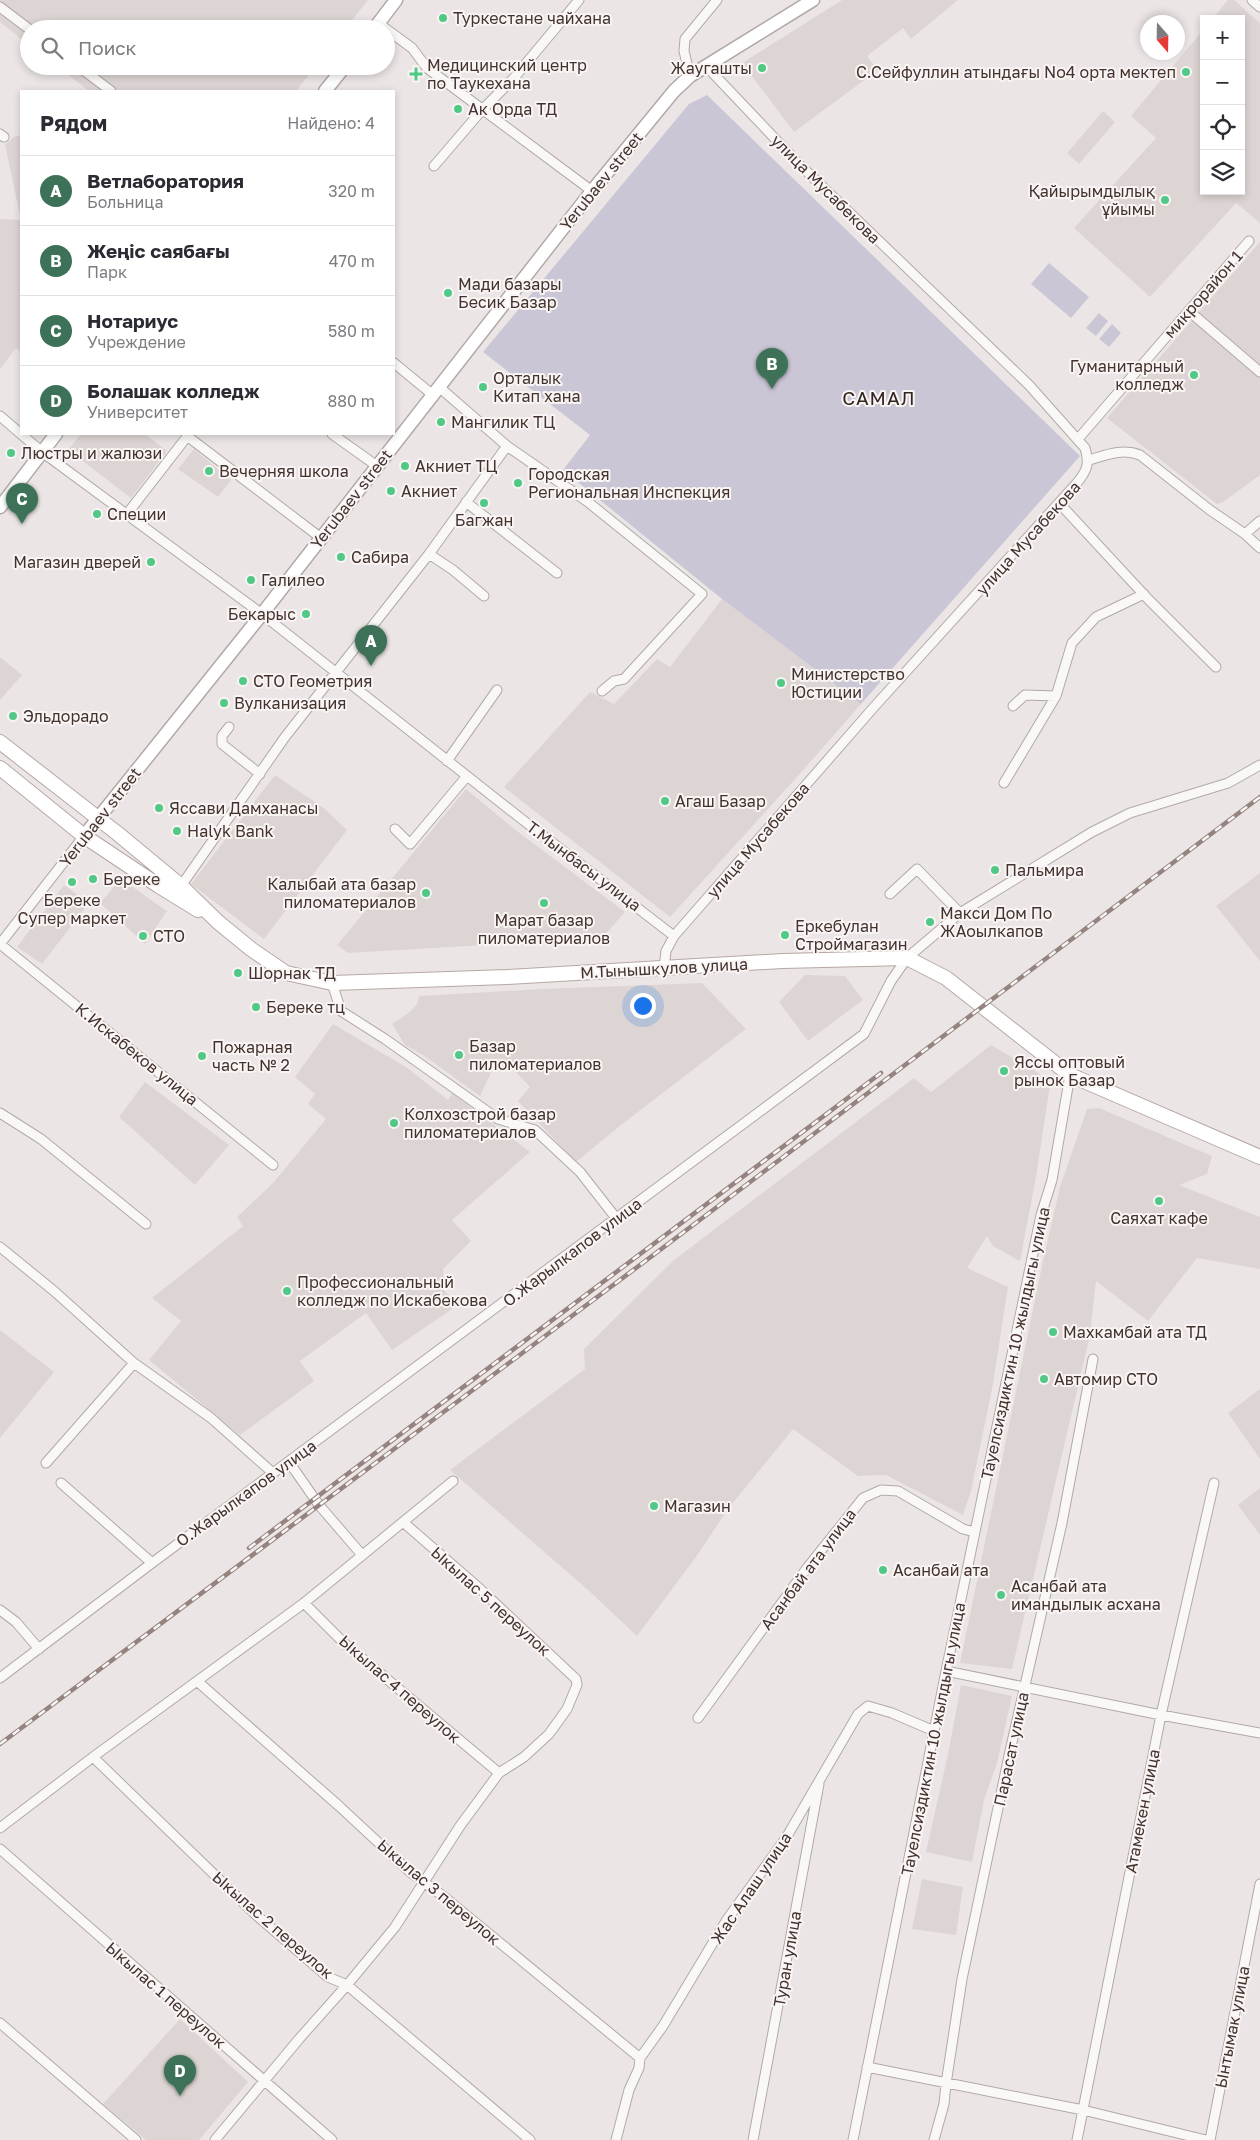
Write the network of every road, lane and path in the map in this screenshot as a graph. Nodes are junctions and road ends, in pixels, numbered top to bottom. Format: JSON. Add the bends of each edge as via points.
{"nodes":[{"id":1,"x":396,"y":0,"type":"edge"},
{"id":2,"x":579,"y":0,"type":"edge"},
{"id":3,"x":717,"y":0,"type":"edge"},
{"id":4,"x":813,"y":0,"type":"edge"},
{"id":5,"x":1252,"y":0,"type":"edge"},
{"id":6,"x":1260,"y":6,"type":"edge"},
{"id":7,"x":0,"y":7,"type":"edge"},
{"id":8,"x":381,"y":20,"type":"edge"},
{"id":9,"x":20,"y":22,"type":"edge"},
{"id":10,"x":395,"y":38,"type":"edge"},
{"id":11,"x":706,"y":66,"type":"junction"},
{"id":12,"x":90,"y":75,"type":"edge"},
{"id":13,"x":338,"y":75,"type":"edge"},
{"id":14,"x":690,"y":76,"type":"junction"},
{"id":15,"x":110,"y":90,"type":"edge"},
{"id":16,"x":326,"y":90,"type":"edge"},
{"id":17,"x":482,"y":110,"type":"junction"},
{"id":18,"x":434,"y":166,"type":"dead end"},
{"id":19,"x":592,"y":191,"type":"junction"},
{"id":20,"x":1249,"y":241,"type":"dead end"},
{"id":21,"x":1189,"y":311,"type":"junction"},
{"id":22,"x":395,"y":364,"type":"edge"},
{"id":23,"x":1260,"y":372,"type":"edge"},
{"id":24,"x":436,"y":391,"type":"junction"},
{"id":25,"x":0,"y":416,"type":"edge"},
{"id":26,"x":20,"y":433,"type":"edge"},
{"id":27,"x":22,"y":435,"type":"edge"},
{"id":28,"x":55,"y":435,"type":"edge"},
{"id":29,"x":188,"y":435,"type":"edge"},
{"id":30,"x":333,"y":435,"type":"edge"},
{"id":31,"x":1078,"y":438,"type":"junction"},
{"id":32,"x":508,"y":446,"type":"junction"},
{"id":33,"x":42,"y":452,"type":"junction"},
{"id":34,"x":1089,"y":460,"type":"junction"},
{"id":35,"x":377,"y":466,"type":"junction"},
{"id":36,"x":466,"y":502,"type":"junction"},
{"id":37,"x":1060,"y":504,"type":"junction"},
{"id":38,"x":0,"y":507,"type":"edge"},
{"id":39,"x":127,"y":514,"type":"junction"},
{"id":40,"x":1260,"y":521,"type":"edge"},
{"id":41,"x":1245,"y":534,"type":"junction"},
{"id":42,"x":321,"y":538,"type":"junction"},
{"id":43,"x":1260,"y":548,"type":"edge"},
{"id":44,"x":430,"y":554,"type":"junction"},
{"id":45,"x":557,"y":573,"type":"dead end"},
{"id":46,"x":1144,"y":594,"type":"junction"},
{"id":47,"x":484,"y":596,"type":"dead end"},
{"id":48,"x":262,"y":614,"type":"junction"},
{"id":49,"x":1216,"y":667,"type":"dead end"},
{"id":50,"x":336,"y":673,"type":"junction"},
{"id":51,"x":497,"y":690,"type":"dead end"},
{"id":52,"x":602,"y":691,"type":"dead end"},
{"id":53,"x":1056,"y":696,"type":"junction"},
{"id":54,"x":1013,"y":706,"type":"dead end"},
{"id":55,"x":229,"y":727,"type":"dead end"},
{"id":56,"x":0,"y":742,"type":"edge"},
{"id":57,"x":447,"y":761,"type":"junction"},
{"id":58,"x":1260,"y":765,"type":"edge"},
{"id":59,"x":0,"y":768,"type":"edge"},
{"id":60,"x":260,"y":774,"type":"junction"},
{"id":61,"x":467,"y":776,"type":"junction"},
{"id":62,"x":1004,"y":783,"type":"dead end"},
{"id":63,"x":98,"y":818,"type":"junction"},
{"id":64,"x":395,"y":829,"type":"dead end"},
{"id":65,"x":84,"y":836,"type":"junction"},
{"id":66,"x":181,"y":886,"type":"junction"},
{"id":67,"x":890,"y":894,"type":"dead end"},
{"id":68,"x":960,"y":913,"type":"junction"},
{"id":69,"x":218,"y":922,"type":"junction"},
{"id":70,"x":674,"y":936,"type":"junction"},
{"id":71,"x":0,"y":944,"type":"edge"},
{"id":72,"x":908,"y":958,"type":"junction"},
{"id":73,"x":664,"y":968,"type":"junction"},
{"id":74,"x":332,"y":983,"type":"junction"},
{"id":75,"x":1070,"y":1075,"type":"junction"},
{"id":76,"x":0,"y":1113,"type":"edge"},
{"id":77,"x":1260,"y":1157,"type":"edge"},
{"id":78,"x":273,"y":1165,"type":"dead end"},
{"id":79,"x":616,"y":1218,"type":"junction"},
{"id":80,"x":146,"y":1224,"type":"dead end"},
{"id":81,"x":0,"y":1246,"type":"edge"},
{"id":82,"x":1094,"y":1359,"type":"dead end"},
{"id":83,"x":134,"y":1363,"type":"junction"},
{"id":84,"x":289,"y":1462,"type":"junction"},
{"id":85,"x":46,"y":1463,"type":"dead end"},
{"id":86,"x":274,"y":1473,"type":"junction"},
{"id":87,"x":453,"y":1481,"type":"dead end"},
{"id":88,"x":61,"y":1483,"type":"dead end"},
{"id":89,"x":1214,"y":1483,"type":"dead end"},
{"id":90,"x":403,"y":1522,"type":"junction"},
{"id":91,"x":975,"y":1532,"type":"junction"},
{"id":92,"x":362,"y":1555,"type":"junction"},
{"id":93,"x":152,"y":1563,"type":"junction"},
{"id":94,"x":304,"y":1603,"type":"junction"},
{"id":95,"x":0,"y":1610,"type":"edge"},
{"id":96,"x":39,"y":1649,"type":"junction"},
{"id":97,"x":946,"y":1670,"type":"junction"},
{"id":98,"x":0,"y":1678,"type":"edge"},
{"id":99,"x":197,"y":1681,"type":"junction"},
{"id":100,"x":1025,"y":1687,"type":"junction"},
{"id":101,"x":1161,"y":1715,"type":"junction"},
{"id":102,"x":698,"y":1718,"type":"dead end"},
{"id":103,"x":934,"y":1731,"type":"junction"},
{"id":104,"x":1260,"y":1734,"type":"edge"},
{"id":105,"x":93,"y":1757,"type":"junction"},
{"id":106,"x":499,"y":1774,"type":"junction"},
{"id":107,"x":820,"y":1778,"type":"junction"},
{"id":108,"x":0,"y":1828,"type":"edge"},
{"id":109,"x":0,"y":1849,"type":"edge"},
{"id":110,"x":425,"y":1883,"type":"junction"},
{"id":111,"x":1260,"y":1884,"type":"edge"},
{"id":112,"x":347,"y":1985,"type":"junction"},
{"id":113,"x":0,"y":2023,"type":"edge"},
{"id":114,"x":640,"y":2058,"type":"junction"},
{"id":115,"x":867,"y":2068,"type":"junction"},
{"id":116,"x":265,"y":2082,"type":"junction"},
{"id":117,"x":946,"y":2084,"type":"junction"},
{"id":118,"x":1083,"y":2110,"type":"junction"},
{"id":119,"x":136,"y":2140,"type":"edge"},
{"id":120,"x":215,"y":2140,"type":"edge"},
{"id":121,"x":332,"y":2140,"type":"edge"},
{"id":122,"x":530,"y":2140,"type":"edge"},
{"id":123,"x":616,"y":2140,"type":"edge"},
{"id":124,"x":752,"y":2140,"type":"edge"},
{"id":125,"x":853,"y":2140,"type":"edge"},
{"id":126,"x":934,"y":2140,"type":"edge"},
{"id":127,"x":1077,"y":2140,"type":"edge"},
{"id":128,"x":1206,"y":2140,"type":"edge"},
{"id":129,"x":1210,"y":2140,"type":"edge"}],
"edges":[{"from":1,"to":8,"type":"main road"},
{"from":2,"to":17,"type":"street","via":[[513,79]]},
{"from":3,"to":14,"type":"street","via":[[685,39],[683,45]]},
{"from":4,"to":11,"type":"main road","name":"Yerubaev street"},
{"from":5,"to":6,"type":"street"},
{"from":7,"to":9,"type":"street"},
{"from":10,"to":17,"type":"street","via":[[412,48],[427,68]]},
{"from":11,"to":14,"type":"main road","name":"Yerubaev street"},
{"from":11,"to":31,"type":"street","name":"улица Мусабекова","via":[[802,167],[1029,385]]},
{"from":12,"to":15,"type":"street"},
{"from":13,"to":16,"type":"main road"},
{"from":14,"to":19,"type":"main road","name":"Yerubaev street"},
{"from":17,"to":18,"type":"street"},
{"from":17,"to":19,"type":"street"},
{"from":19,"to":24,"type":"main road","name":"Yerubaev street"},
{"from":20,"to":21,"type":"street","name":"микрорайон 1"},
{"from":21,"to":23,"type":"street"},
{"from":21,"to":31,"type":"street","name":"микрорайон 1"},
{"from":22,"to":24,"type":"street"},
{"from":24,"to":32,"type":"street"},
{"from":24,"to":35,"type":"main road","name":"Yerubaev street"},
{"from":25,"to":26,"type":"street","name":"Т.Мынбасы улица"},
{"from":27,"to":33,"type":"street","name":"Т.Мынбасы улица"},
{"from":28,"to":33,"type":"main road"},
{"from":29,"to":39,"type":"street"},
{"from":29,"to":42,"type":"street"},
{"from":30,"to":35,"type":"street"},
{"from":31,"to":34,"type":"street","name":"улица Мусабекова"},
{"from":32,"to":36,"type":"street"},
{"from":32,"to":52,"type":"street","via":[[588,502],[702,594],[624,679],[614,681]]},
{"from":33,"to":38,"type":"main road"},
{"from":33,"to":39,"type":"street","name":"Т.Мынбасы улица"},
{"from":34,"to":37,"type":"street","name":"улица Мусабекова","via":[[1084,475]]},
{"from":34,"to":41,"type":"street","via":[[1116,452],[1130,451],[1140,455]]},
{"from":35,"to":42,"type":"main road","name":"Yerubaev street"},
{"from":36,"to":44,"type":"street"},
{"from":36,"to":45,"type":"street"},
{"from":37,"to":46,"type":"street"},
{"from":37,"to":70,"type":"street","name":"улица Мусабекова","via":[[881,699]]},
{"from":39,"to":48,"type":"street","name":"Т.Мынбасы улица"},
{"from":40,"to":41,"type":"street"},
{"from":41,"to":43,"type":"street"},
{"from":42,"to":48,"type":"main road","name":"Yerubaev street"},
{"from":44,"to":47,"type":"street"},
{"from":44,"to":50,"type":"street"},
{"from":46,"to":49,"type":"street"},
{"from":46,"to":53,"type":"street","via":[[1096,618],[1072,643]]},
{"from":48,"to":50,"type":"street","name":"Т.Мынбасы улица"},
{"from":48,"to":63,"type":"main road","name":"Yerubaev street"},
{"from":50,"to":57,"type":"street","name":"Т.Мынбасы улица"},
{"from":50,"to":60,"type":"street"},
{"from":51,"to":57,"type":"street"},
{"from":53,"to":54,"type":"street","via":[[1025,694]]},
{"from":53,"to":62,"type":"street"},
{"from":55,"to":60,"type":"street","via":[[222,736],[222,744]]},
{"from":56,"to":63,"type":"main road","name":"М.Тынышкулов улица"},
{"from":57,"to":61,"type":"street","name":"Т.Мынбасы улица"},
{"from":58,"to":68,"type":"street","name":"О.Жарылкапов улица","via":[[1228,783],[1130,813],[1092,832]]},
{"from":59,"to":65,"type":"main road","name":"М.Тынышкулов улица"},
{"from":60,"to":66,"type":"street"},
{"from":61,"to":64,"type":"street","via":[[410,844]]},
{"from":61,"to":70,"type":"street","name":"Т.Мынбасы улица"},
{"from":63,"to":65,"type":"main road","name":"Yerubaev street"},
{"from":63,"to":66,"type":"main road","name":"М.Тынышкулов улица"},
{"from":65,"to":69,"type":"main road","name":"М.Тынышкулов улица"},
{"from":65,"to":71,"type":"street","name":"Yerubaev street"},
{"from":66,"to":69,"type":"main road","name":"М.Тынышкулов улица"},
{"from":67,"to":68,"type":"street","via":[[916,869]]},
{"from":68,"to":72,"type":"street","name":"О.Жарылкапов улица"},
{"from":69,"to":74,"type":"main road","name":"М.Тынышкулов улица","via":[[286,973]]},
{"from":70,"to":73,"type":"street","via":[[666,951]]},
{"from":71,"to":78,"type":"street","name":"К.Искабеков улица"},
{"from":72,"to":73,"type":"main road","name":"М.Тынышкулов улица"},
{"from":72,"to":75,"type":"main road","name":"М.Тынышкулов улица","via":[[946,978]]},
{"from":72,"to":79,"type":"street","name":"О.Жарылкапов улица","via":[[890,981],[864,1034]]},
{"from":73,"to":74,"type":"main road","name":"М.Тынышкулов улица"},
{"from":74,"to":79,"type":"street","via":[[341,1011],[498,1119],[535,1130],[580,1172]]},
{"from":75,"to":77,"type":"main road","name":"М.Тынышкулов улица"},
{"from":75,"to":91,"type":"street","name":"Тауелсиздиктин 10 жылдыгы улица","via":[[1052,1180],[1041,1215]]},
{"from":76,"to":80,"type":"street","via":[[41,1139]]},
{"from":79,"to":84,"type":"street","name":"О.Жарылкапов улица"},
{"from":81,"to":83,"type":"street"},
{"from":82,"to":100,"type":"street","name":"Парасат улица"},
{"from":83,"to":85,"type":"street"},
{"from":83,"to":86,"type":"street","via":[[211,1418]]},
{"from":84,"to":86,"type":"street","name":"О.Жарылкапов улица"},
{"from":84,"to":92,"type":"street","via":[[319,1505]]},
{"from":86,"to":93,"type":"street","name":"О.Жарылкапов улица"},
{"from":87,"to":90,"type":"street"},
{"from":88,"to":93,"type":"street"},
{"from":89,"to":101,"type":"street","name":"Атамекен улица"},
{"from":90,"to":92,"type":"street"},
{"from":90,"to":106,"type":"street","name":"Ыкылас 5 переулок","via":[[479,1588],[578,1682],[567,1709],[549,1734]]},
{"from":91,"to":97,"type":"street","name":"Тауелсиздиктин 10 жылдыгы улица"},
{"from":91,"to":102,"type":"street","name":"Асанбай ата улица","via":[[963,1529],[898,1491],[881,1490],[863,1498],[807,1568]]},
{"from":92,"to":94,"type":"street"},
{"from":93,"to":96,"type":"street","name":"О.Жарылкапов улица"},
{"from":94,"to":99,"type":"street"},
{"from":94,"to":106,"type":"street","name":"Ыкылас 4 переулок","via":[[344,1643]]},
{"from":95,"to":96,"type":"street","via":[[16,1622]]},
{"from":96,"to":98,"type":"street","name":"О.Жарылкапов улица"},
{"from":97,"to":100,"type":"street"},
{"from":97,"to":103,"type":"street","name":"Тауелсиздиктин 10 жылдыгы улица"},
{"from":99,"to":105,"type":"street"},
{"from":99,"to":110,"type":"street","name":"Ыкылас 3 переулок"},
{"from":100,"to":101,"type":"street"},
{"from":100,"to":117,"type":"street","name":"Парасат улица","via":[[962,1979]]},
{"from":101,"to":104,"type":"street"},
{"from":101,"to":118,"type":"street","name":"Атамекен улица"},
{"from":103,"to":107,"type":"street","name":"Жас Алаш улица","via":[[868,1706],[858,1714]]},
{"from":103,"to":115,"type":"street","name":"Тауелсиздиктин 10 жылдыгы улица"},
{"from":105,"to":108,"type":"street"},
{"from":105,"to":112,"type":"street","name":"Ыкылас 2 переулок","via":[[255,1914],[328,1977]]},
{"from":106,"to":110,"type":"street","via":[[460,1826]]},
{"from":107,"to":114,"type":"street","name":"Жас Алаш улица","via":[[786,1838],[726,1921]]},
{"from":107,"to":124,"type":"street","name":"Туран улица"},
{"from":109,"to":116,"type":"street","name":"Ыкылас 1 переулок"},
{"from":110,"to":112,"type":"street","via":[[395,1927]]},
{"from":110,"to":114,"type":"street","name":"Ыкылас 3 переулок"},
{"from":111,"to":129,"type":"street","name":"Ынтымак улица"},
{"from":112,"to":116,"type":"street","via":[[298,2039]]},
{"from":112,"to":122,"type":"street","name":"Ыкылас 2 переулок"},
{"from":113,"to":119,"type":"street"},
{"from":114,"to":123,"type":"street","name":"Жас Алаш улица"},
{"from":115,"to":117,"type":"street"},
{"from":115,"to":125,"type":"street","name":"Тауелсиздиктин 10 жылдыгы улица"},
{"from":116,"to":120,"type":"street"},
{"from":116,"to":121,"type":"street","name":"Ыкылас 1 переулок"},
{"from":117,"to":118,"type":"street"},
{"from":117,"to":126,"type":"street","name":"Парасат улица"},
{"from":118,"to":127,"type":"street","name":"Атамекен улица"},
{"from":118,"to":128,"type":"street"}]}
